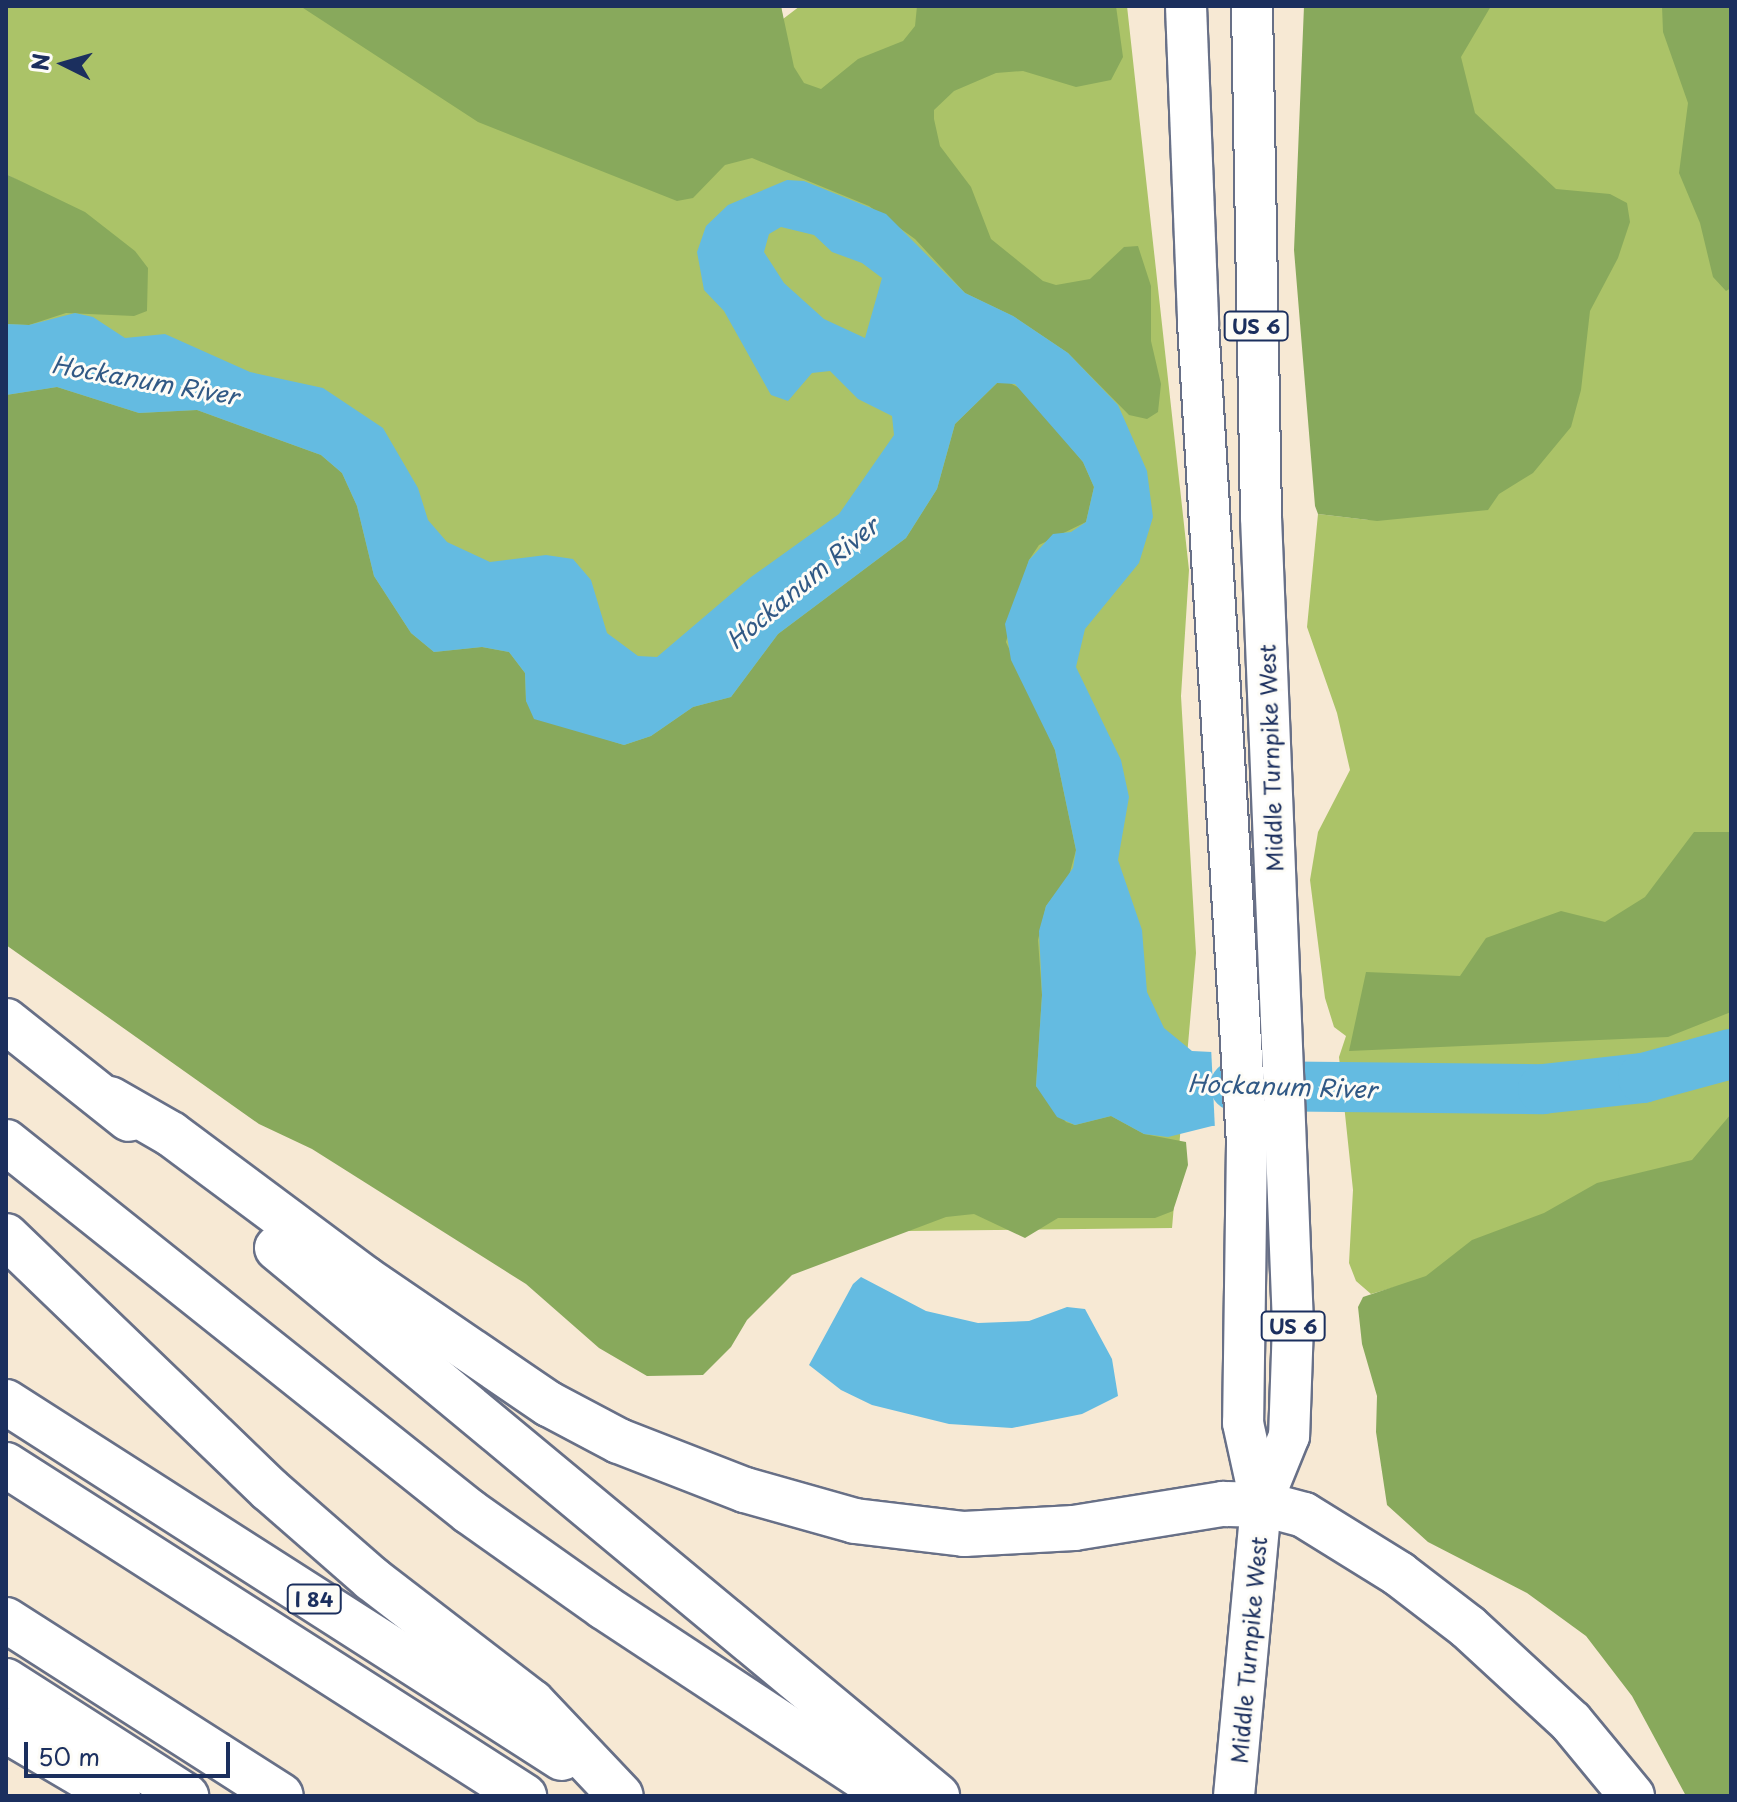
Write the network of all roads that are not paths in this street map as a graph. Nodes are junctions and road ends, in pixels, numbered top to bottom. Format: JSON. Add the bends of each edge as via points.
{"nodes":[{"id":1,"x":1186,"y":6,"type":"edge"},
{"id":2,"x":1252,"y":6,"type":"edge"},
{"id":3,"x":1218,"y":646,"type":"junction"},
{"id":4,"x":1266,"y":647,"type":"junction"},
{"id":5,"x":6,"y":1021,"type":"edge"},
{"id":6,"x":110,"y":1099,"type":"junction"},
{"id":7,"x":6,"y":1142,"type":"edge"},
{"id":8,"x":6,"y":1236,"type":"edge"},
{"id":9,"x":6,"y":1402,"type":"edge"},
{"id":10,"x":6,"y":1465,"type":"edge"},
{"id":11,"x":1261,"y":1505,"type":"junction"},
{"id":12,"x":6,"y":1620,"type":"edge"},
{"id":13,"x":6,"y":1681,"type":"edge"},
{"id":14,"x":6,"y":1730,"type":"edge"},
{"id":15,"x":118,"y":1796,"type":"edge"},
{"id":16,"x":186,"y":1796,"type":"edge"},
{"id":17,"x":281,"y":1796,"type":"edge"},
{"id":18,"x":524,"y":1796,"type":"edge"},
{"id":19,"x":621,"y":1796,"type":"edge"},
{"id":20,"x":891,"y":1796,"type":"edge"},
{"id":21,"x":937,"y":1796,"type":"edge"},
{"id":22,"x":1234,"y":1796,"type":"edge"},
{"id":23,"x":1632,"y":1796,"type":"edge"}],
"edges":[{"from":1,"to":3,"type":"main road","name":"Middle Turnpike West","number":"US 6"},
{"from":2,"to":4,"type":"main road","name":"Middle Turnpike West","number":"US 6"},
{"from":3,"to":4,"type":"main road"},
{"from":3,"to":11,"type":"main road","name":"Middle Turnpike West","number":"US 6","via":[[1247,1144],[1243,1423]]},
{"from":4,"to":11,"type":"main road","name":"Middle Turnpike West","number":"US 6","via":[[1287,1142],[1290,1423],[1286,1449]]},
{"from":5,"to":6,"type":"highway"},
{"from":6,"to":11,"type":"highway","via":[[171,1134],[364,1278],[549,1404],[619,1441],[703,1475],[821,1513],[950,1533],[1050,1531],[1184,1509]]},
{"from":6,"to":21,"type":"highway","via":[[165,1154]]},
{"from":7,"to":20,"type":"highway","via":[[470,1512],[627,1623]]},
{"from":8,"to":19,"type":"highway","via":[[270,1490],[372,1579],[532,1702]]},
{"from":9,"to":19,"type":"highway","number":"I 84"},
{"from":10,"to":18,"type":"highway"},
{"from":11,"to":22,"type":"main road","name":"Middle Turnpike West","number":"US 6"},
{"from":11,"to":23,"type":"highway","via":[[1327,1527],[1435,1601],[1552,1704]]},
{"from":12,"to":17,"type":"highway"},
{"from":13,"to":16,"type":"highway"},
{"from":14,"to":15,"type":"highway"}]}
